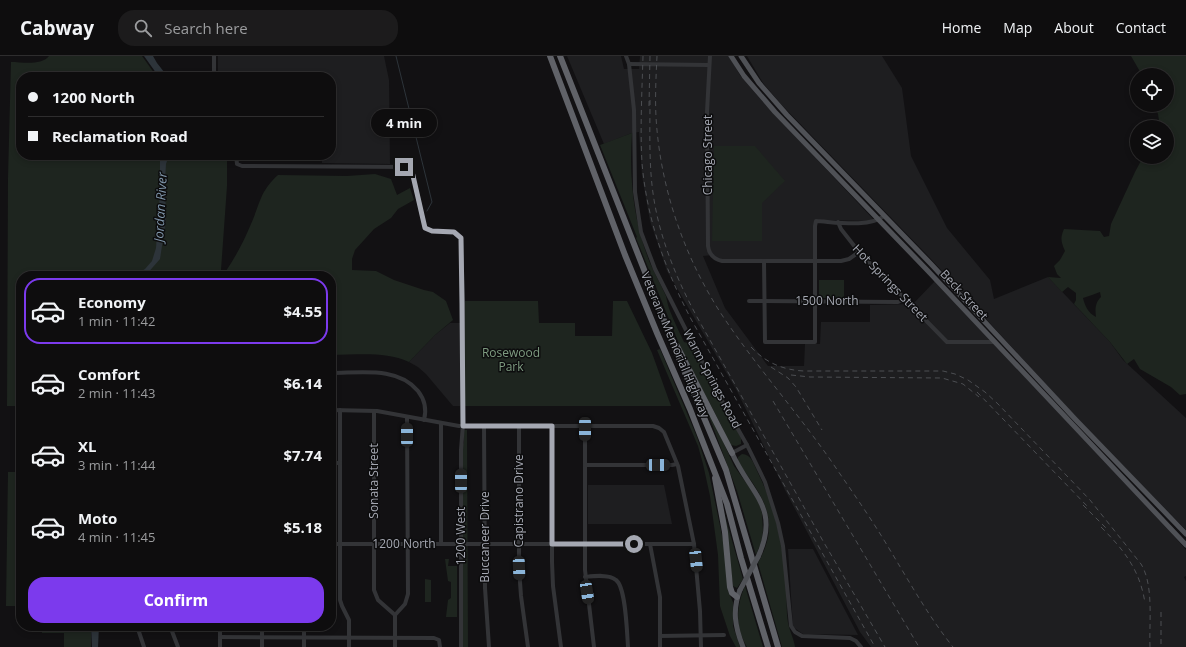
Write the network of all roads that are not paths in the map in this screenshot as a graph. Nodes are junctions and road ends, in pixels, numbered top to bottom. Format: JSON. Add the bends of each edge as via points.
{"nodes":[{"id":1,"x":214,"y":56,"type":"edge"},
{"id":2,"x":560,"y":56,"type":"edge"},
{"id":3,"x":626,"y":56,"type":"edge"},
{"id":4,"x":710,"y":56,"type":"edge"},
{"id":5,"x":731,"y":56,"type":"edge"},
{"id":6,"x":741,"y":56,"type":"edge"},
{"id":7,"x":551,"y":58,"type":"edge"},
{"id":8,"x":629,"y":64,"type":"junction"},
{"id":9,"x":708,"y":65,"type":"junction"},
{"id":10,"x":214,"y":72,"type":"edge"},
{"id":11,"x":237,"y":160,"type":"edge"},
{"id":12,"x":884,"y":216,"type":"junction"},
{"id":13,"x":880,"y":220,"type":"junction"},
{"id":14,"x":838,"y":222,"type":"junction"},
{"id":15,"x":859,"y":252,"type":"junction"},
{"id":16,"x":764,"y":261,"type":"junction"},
{"id":17,"x":815,"y":261,"type":"junction"},
{"id":18,"x":905,"y":299,"type":"junction"},
{"id":19,"x":749,"y":301,"type":"dead end"},
{"id":20,"x":764,"y":301,"type":"junction"},
{"id":21,"x":815,"y":301,"type":"junction"},
{"id":22,"x":669,"y":333,"type":"junction"},
{"id":23,"x":994,"y":342,"type":"junction"},
{"id":24,"x":336,"y":373,"type":"edge"},
{"id":25,"x":336,"y":410,"type":"edge"},
{"id":26,"x":340,"y":410,"type":"junction"},
{"id":27,"x":374,"y":411,"type":"junction"},
{"id":28,"x":407,"y":417,"type":"junction"},
{"id":29,"x":424,"y":420,"type":"junction"},
{"id":30,"x":441,"y":423,"type":"junction"},
{"id":31,"x":463,"y":426,"type":"junction"},
{"id":32,"x":484,"y":426,"type":"junction"},
{"id":33,"x":519,"y":426,"type":"junction"},
{"id":34,"x":552,"y":426,"type":"junction"},
{"id":35,"x":584,"y":426,"type":"junction"},
{"id":36,"x":748,"y":445,"type":"junction"},
{"id":37,"x":732,"y":453,"type":"junction"},
{"id":38,"x":336,"y":463,"type":"edge"},
{"id":39,"x":340,"y":463,"type":"junction"},
{"id":40,"x":678,"y":464,"type":"junction"},
{"id":41,"x":585,"y":465,"type":"junction"},
{"id":42,"x":713,"y":467,"type":"junction"},
{"id":43,"x":1186,"y":534,"type":"edge"},
{"id":44,"x":1177,"y":535,"type":"junction"},
{"id":45,"x":1186,"y":540,"type":"edge"},
{"id":46,"x":336,"y":544,"type":"edge"},
{"id":47,"x":340,"y":544,"type":"junction"},
{"id":48,"x":374,"y":544,"type":"junction"},
{"id":49,"x":408,"y":544,"type":"junction"},
{"id":50,"x":441,"y":544,"type":"junction"},
{"id":51,"x":462,"y":544,"type":"junction"},
{"id":52,"x":485,"y":544,"type":"junction"},
{"id":53,"x":519,"y":544,"type":"junction"},
{"id":54,"x":552,"y":544,"type":"junction"},
{"id":55,"x":585,"y":544,"type":"junction"},
{"id":56,"x":650,"y":544,"type":"junction"},
{"id":57,"x":694,"y":544,"type":"junction"},
{"id":58,"x":1186,"y":545,"type":"edge"},
{"id":59,"x":585,"y":577,"type":"junction"},
{"id":60,"x":737,"y":597,"type":"junction"},
{"id":61,"x":395,"y":615,"type":"junction"},
{"id":62,"x":139,"y":631,"type":"edge"},
{"id":63,"x":172,"y":631,"type":"edge"},
{"id":64,"x":220,"y":631,"type":"edge"},
{"id":65,"x":262,"y":631,"type":"edge"},
{"id":66,"x":304,"y":631,"type":"edge"},
{"id":67,"x":724,"y":635,"type":"dead end"},
{"id":68,"x":660,"y":636,"type":"junction"},
{"id":69,"x":701,"y":636,"type":"junction"},
{"id":70,"x":220,"y":637,"type":"junction"},
{"id":71,"x":262,"y":637,"type":"junction"},
{"id":72,"x":304,"y":637,"type":"junction"},
{"id":73,"x":349,"y":638,"type":"junction"},
{"id":74,"x":395,"y":638,"type":"junction"},
{"id":75,"x":144,"y":647,"type":"edge"},
{"id":76,"x":178,"y":647,"type":"edge"},
{"id":77,"x":220,"y":647,"type":"edge"},
{"id":78,"x":262,"y":647,"type":"edge"},
{"id":79,"x":304,"y":647,"type":"edge"},
{"id":80,"x":349,"y":647,"type":"edge"},
{"id":81,"x":395,"y":647,"type":"edge"},
{"id":82,"x":440,"y":647,"type":"edge"},
{"id":83,"x":461,"y":647,"type":"edge"},
{"id":84,"x":489,"y":647,"type":"edge"},
{"id":85,"x":528,"y":647,"type":"edge"},
{"id":86,"x":561,"y":647,"type":"edge"},
{"id":87,"x":594,"y":647,"type":"edge"},
{"id":88,"x":628,"y":647,"type":"edge"},
{"id":89,"x":660,"y":647,"type":"edge"},
{"id":90,"x":701,"y":647,"type":"edge"},
{"id":91,"x":743,"y":647,"type":"edge"},
{"id":92,"x":768,"y":647,"type":"edge"},
{"id":93,"x":778,"y":647,"type":"edge"},
{"id":94,"x":861,"y":647,"type":"edge"}],
"edges":[{"from":1,"to":10,"type":"street"},
{"from":2,"to":22,"type":"highway","name":"Veterans Memorial Highway"},
{"from":3,"to":8,"type":"street","name":"Warm Springs Road"},
{"from":4,"to":9,"type":"street","name":"Chicago Street"},
{"from":5,"to":13,"type":"main road","name":"Beck Street","via":[[756,91]]},
{"from":6,"to":12,"type":"main road","name":"Beck Street","via":[[773,100]]},
{"from":7,"to":42,"type":"highway","name":"Veterans Memorial Highway","via":[[625,255]]},
{"from":8,"to":9,"type":"street"},
{"from":8,"to":36,"type":"street","name":"Warm Springs Road","via":[[634,110],[635,192],[643,237],[670,299],[722,402]]},
{"from":9,"to":16,"type":"street","name":"Chicago Street","via":[[710,254],[722,261]]},
{"from":11,"to":31,"type":"street","name":"1200 West","via":[[237,164],[242,166],[411,167],[425,228],[432,231],[454,232],[461,240]]},
{"from":12,"to":13,"type":"street"},
{"from":12,"to":43,"type":"main road","name":"Beck Street"},
{"from":13,"to":14,"type":"street"},
{"from":13,"to":23,"type":"main road","name":"Beck Street"},
{"from":14,"to":15,"type":"street","name":"Hot Springs Street","via":[[840,229]]},
{"from":14,"to":17,"type":"street","via":[[816,221]]},
{"from":15,"to":17,"type":"street","via":[[845,260]]},
{"from":15,"to":18,"type":"street","name":"Hot Springs Street"},
{"from":16,"to":17,"type":"street"},
{"from":16,"to":20,"type":"street"},
{"from":17,"to":21,"type":"street"},
{"from":18,"to":21,"type":"street","name":"1500 North","via":[[898,302]]},
{"from":18,"to":23,"type":"street","name":"Hot Springs Street","via":[[947,342]]},
{"from":19,"to":20,"type":"street","name":"1500 North"},
{"from":20,"to":21,"type":"street","name":"1500 North"},
{"from":20,"to":21,"type":"street","via":[[765,342],[815,342]]},
{"from":22,"to":37,"type":"highway"},
{"from":22,"to":93,"type":"highway","name":"Veterans Memorial Highway","via":[[726,470]]},
{"from":23,"to":44,"type":"main road","name":"Beck Street"},
{"from":24,"to":29,"type":"street","via":[[385,374],[402,378],[413,386],[422,398],[426,409]]},
{"from":25,"to":26,"type":"street"},
{"from":26,"to":27,"type":"street"},
{"from":26,"to":39,"type":"street"},
{"from":27,"to":28,"type":"street"},
{"from":27,"to":48,"type":"street","name":"Sonata Street"},
{"from":28,"to":29,"type":"street"},
{"from":28,"to":49,"type":"street"},
{"from":29,"to":30,"type":"street"},
{"from":30,"to":31,"type":"street"},
{"from":30,"to":50,"type":"street"},
{"from":31,"to":32,"type":"street"},
{"from":31,"to":51,"type":"street","name":"1200 West"},
{"from":32,"to":33,"type":"street"},
{"from":32,"to":52,"type":"street","name":"Buccaneer Drive"},
{"from":33,"to":34,"type":"street"},
{"from":33,"to":53,"type":"street","name":"Capistrano Drive"},
{"from":34,"to":35,"type":"street"},
{"from":34,"to":54,"type":"street"},
{"from":35,"to":40,"type":"street","via":[[658,427],[664,432]]},
{"from":35,"to":41,"type":"street"},
{"from":36,"to":37,"type":"street"},
{"from":36,"to":94,"type":"street","name":"Warm Springs Road","via":[[765,482],[778,523],[793,629],[807,637],[850,638]]},
{"from":37,"to":60,"type":"main road","bridge":true,"via":[[759,496],[765,513],[766,532],[758,557]]},
{"from":38,"to":39,"type":"street"},
{"from":39,"to":47,"type":"street"},
{"from":40,"to":41,"type":"street"},
{"from":40,"to":57,"type":"street"},
{"from":41,"to":55,"type":"street"},
{"from":42,"to":60,"type":"highway","via":[[725,532],[730,587]]},
{"from":42,"to":92,"type":"highway","name":"Veterans Memorial Highway","via":[[727,504]]},
{"from":44,"to":45,"type":"main road"},
{"from":44,"to":58,"type":"main road","name":"Beck Street"},
{"from":46,"to":47,"type":"street","name":"1200 North"},
{"from":47,"to":48,"type":"street","name":"1200 North"},
{"from":47,"to":73,"type":"street","via":[[340,600],[348,619]]},
{"from":48,"to":49,"type":"street","name":"1200 North"},
{"from":48,"to":61,"type":"street","name":"Sonata Street","via":[[375,594],[379,602]]},
{"from":49,"to":50,"type":"street","name":"1200 North"},
{"from":49,"to":61,"type":"street","via":[[407,597],[405,604]]},
{"from":50,"to":51,"type":"street","name":"1200 North"},
{"from":51,"to":52,"type":"street","name":"1200 North"},
{"from":51,"to":83,"type":"street","name":"1200 West"},
{"from":52,"to":53,"type":"street","name":"1200 North"},
{"from":52,"to":84,"type":"street","name":"Buccaneer Drive"},
{"from":53,"to":54,"type":"street","name":"1200 North"},
{"from":53,"to":85,"type":"street","name":"Capistrano Drive","via":[[520,588]]},
{"from":54,"to":55,"type":"street","name":"1200 North"},
{"from":54,"to":86,"type":"street","via":[[553,580]]},
{"from":55,"to":56,"type":"street","name":"1200 North"},
{"from":55,"to":59,"type":"street"},
{"from":56,"to":57,"type":"street","name":"1200 North"},
{"from":56,"to":68,"type":"street","via":[[660,597]]},
{"from":57,"to":69,"type":"street"},
{"from":59,"to":87,"type":"street"},
{"from":59,"to":88,"type":"street","via":[[610,577],[620,583]]},
{"from":60,"to":91,"type":"main road","via":[[735,622]]},
{"from":61,"to":74,"type":"street"},
{"from":62,"to":75,"type":"street"},
{"from":63,"to":76,"type":"street"},
{"from":64,"to":70,"type":"street"},
{"from":65,"to":71,"type":"street"},
{"from":66,"to":72,"type":"street"},
{"from":67,"to":69,"type":"street"},
{"from":68,"to":69,"type":"street"},
{"from":68,"to":89,"type":"street"},
{"from":69,"to":90,"type":"street"},
{"from":70,"to":71,"type":"street"},
{"from":70,"to":77,"type":"street"},
{"from":71,"to":72,"type":"street"},
{"from":71,"to":78,"type":"street"},
{"from":72,"to":73,"type":"street"},
{"from":72,"to":79,"type":"street"},
{"from":73,"to":74,"type":"street"},
{"from":73,"to":80,"type":"street"},
{"from":74,"to":81,"type":"street"},
{"from":74,"to":82,"type":"street","via":[[434,638],[439,640]]}]}
